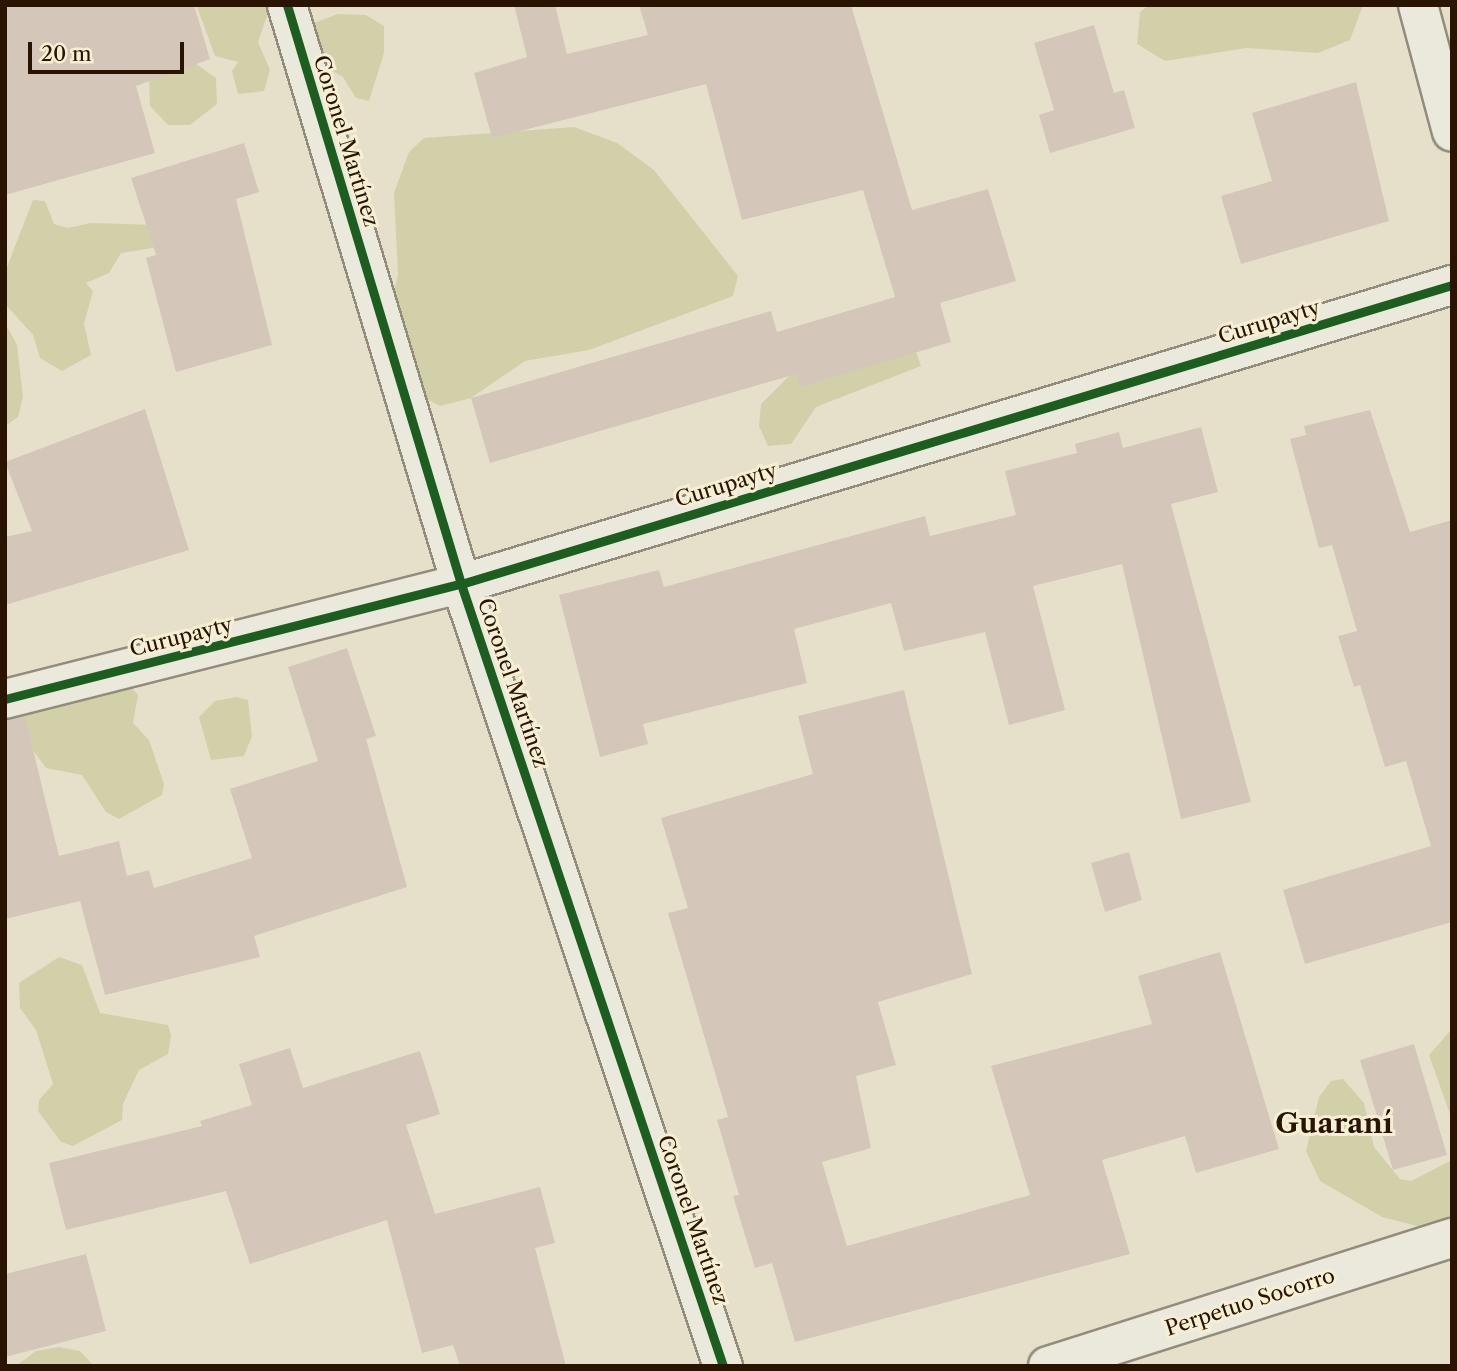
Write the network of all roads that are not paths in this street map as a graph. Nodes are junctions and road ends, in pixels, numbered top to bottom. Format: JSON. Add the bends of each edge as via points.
{"nodes":[{"id":1,"x":287,"y":5,"type":"edge"},
{"id":2,"x":1418,"y":5,"type":"edge"},
{"id":3,"x":1452,"y":132,"type":"edge"},
{"id":4,"x":1452,"y":285,"type":"edge"},
{"id":5,"x":461,"y":584,"type":"junction"},
{"id":6,"x":5,"y":699,"type":"edge"},
{"id":7,"x":1452,"y":1238,"type":"edge"},
{"id":8,"x":723,"y":1366,"type":"edge"},
{"id":9,"x":1048,"y":1366,"type":"edge"}],
"edges":[{"from":1,"to":5,"type":"street","name":"Coronel Martínez"},
{"from":2,"to":3,"type":"street"},
{"from":4,"to":5,"type":"street","name":"Curupayty"},
{"from":5,"to":6,"type":"street","name":"Curupayty"},
{"from":5,"to":8,"type":"street","name":"Coronel Martínez"},
{"from":7,"to":9,"type":"street","name":"Perpetuo Socorro"}]}
